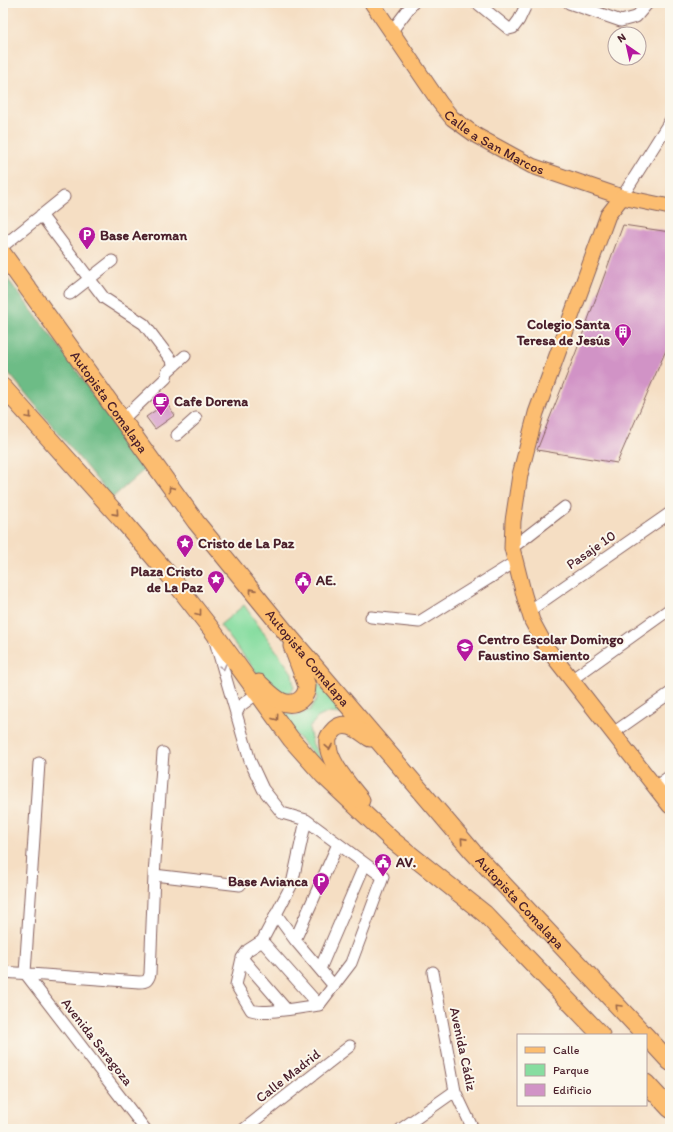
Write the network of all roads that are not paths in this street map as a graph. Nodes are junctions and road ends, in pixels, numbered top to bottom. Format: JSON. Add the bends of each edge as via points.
{"nodes":[{"id":1,"x":372,"y":3,"type":"edge"},
{"id":2,"x":413,"y":3,"type":"edge"},
{"id":3,"x":477,"y":3,"type":"edge"},
{"id":4,"x":527,"y":3,"type":"edge"},
{"id":5,"x":569,"y":3,"type":"edge"},
{"id":6,"x":648,"y":3,"type":"edge"},
{"id":7,"x":391,"y":32,"type":"junction"},
{"id":8,"x":670,"y":122,"type":"edge"},
{"id":9,"x":64,"y":197,"type":"dead end"},
{"id":10,"x":622,"y":197,"type":"junction"},
{"id":11,"x":670,"y":207,"type":"edge"},
{"id":12,"x":41,"y":215,"type":"junction"},
{"id":13,"x":3,"y":246,"type":"edge"},
{"id":14,"x":3,"y":254,"type":"edge"},
{"id":15,"x":112,"y":261,"type":"dead end"},
{"id":16,"x":89,"y":278,"type":"junction"},
{"id":17,"x":70,"y":294,"type":"dead end"},
{"id":18,"x":186,"y":356,"type":"dead end"},
{"id":19,"x":175,"y":365,"type":"junction"},
{"id":20,"x":3,"y":387,"type":"edge"},
{"id":21,"x":196,"y":418,"type":"dead end"},
{"id":22,"x":123,"y":419,"type":"junction"},
{"id":23,"x":177,"y":435,"type":"dead end"},
{"id":24,"x":565,"y":507,"type":"dead end"},
{"id":25,"x":670,"y":513,"type":"edge"},
{"id":26,"x":514,"y":555,"type":"junction"},
{"id":27,"x":670,"y":609,"type":"edge"},
{"id":28,"x":529,"y":611,"type":"junction"},
{"id":29,"x":371,"y":617,"type":"dead end"},
{"id":30,"x":212,"y":630,"type":"junction"},
{"id":31,"x":288,"y":635,"type":"junction"},
{"id":32,"x":235,"y":661,"type":"junction"},
{"id":33,"x":571,"y":680,"type":"junction"},
{"id":34,"x":258,"y":693,"type":"junction"},
{"id":35,"x":670,"y":693,"type":"edge"},
{"id":36,"x":236,"y":714,"type":"junction"},
{"id":37,"x":613,"y":733,"type":"junction"},
{"id":38,"x":163,"y":753,"type":"dead end"},
{"id":39,"x":39,"y":763,"type":"dead end"},
{"id":40,"x":405,"y":772,"type":"junction"},
{"id":41,"x":670,"y":776,"type":"edge"},
{"id":42,"x":655,"y":787,"type":"junction"},
{"id":43,"x":670,"y":806,"type":"edge"},
{"id":44,"x":306,"y":820,"type":"junction"},
{"id":45,"x":392,"y":840,"type":"junction"},
{"id":46,"x":338,"y":844,"type":"junction"},
{"id":47,"x":365,"y":864,"type":"junction"},
{"id":48,"x":154,"y":875,"type":"junction"},
{"id":49,"x":240,"y":885,"type":"dead end"},
{"id":50,"x":276,"y":914,"type":"junction"},
{"id":51,"x":295,"y":940,"type":"junction"},
{"id":52,"x":262,"y":941,"type":"junction"},
{"id":53,"x":242,"y":958,"type":"junction"},
{"id":54,"x":320,"y":969,"type":"junction"},
{"id":55,"x":3,"y":972,"type":"edge"},
{"id":56,"x":433,"y":972,"type":"dead end"},
{"id":57,"x":25,"y":973,"type":"junction"},
{"id":58,"x":334,"y":986,"type":"junction"},
{"id":59,"x":319,"y":1005,"type":"junction"},
{"id":60,"x":286,"y":1009,"type":"junction"},
{"id":61,"x":601,"y":1034,"type":"edge"},
{"id":62,"x":643,"y":1034,"type":"edge"},
{"id":63,"x":647,"y":1038,"type":"edge"},
{"id":64,"x":350,"y":1046,"type":"dead end"},
{"id":65,"x":670,"y":1062,"type":"edge"},
{"id":66,"x":647,"y":1084,"type":"edge"},
{"id":67,"x":455,"y":1091,"type":"junction"},
{"id":68,"x":670,"y":1109,"type":"edge"},
{"id":69,"x":145,"y":1129,"type":"edge"},
{"id":70,"x":244,"y":1129,"type":"edge"},
{"id":71,"x":401,"y":1129,"type":"edge"},
{"id":72,"x":473,"y":1129,"type":"edge"}],
"edges":[{"from":1,"to":7,"type":"main road","name":"Calle a San Marcos"},
{"from":2,"to":7,"type":"street"},
{"from":3,"to":4,"type":"street","via":[[509,29],[519,20]]},
{"from":5,"to":6,"type":"street","via":[[621,21],[636,17]]},
{"from":7,"to":10,"type":"main road","name":"Calle a San Marcos","via":[[452,118],[477,136],[532,166]]},
{"from":8,"to":10,"type":"street"},
{"from":9,"to":12,"type":"street"},
{"from":10,"to":11,"type":"main road","name":"Calle a San Marcos"},
{"from":10,"to":26,"type":"main road","via":[[608,215],[536,413],[520,475],[513,521]]},
{"from":12,"to":13,"type":"street"},
{"from":12,"to":16,"type":"street"},
{"from":14,"to":22,"type":"highway","name":"Autopista Comalapa"},
{"from":15,"to":16,"type":"street"},
{"from":16,"to":17,"type":"street"},
{"from":16,"to":19,"type":"street","via":[[104,298],[147,321]]},
{"from":18,"to":19,"type":"street"},
{"from":19,"to":22,"type":"street","via":[[166,378]]},
{"from":20,"to":30,"type":"highway","one_way":true,"via":[[169,575]]},
{"from":21,"to":23,"type":"street"},
{"from":31,"to":22,"type":"highway","name":"Autopista Comalapa","one_way":true,"via":[[196,522]]},
{"from":24,"to":26,"type":"street"},
{"from":25,"to":28,"type":"street","name":"Pasaje 10"},
{"from":26,"to":28,"type":"main road"},
{"from":26,"to":29,"type":"street","via":[[419,622]]},
{"from":27,"to":33,"type":"street"},
{"from":28,"to":33,"type":"main road","via":[[546,648]]},
{"from":30,"to":32,"type":"highway"},
{"from":30,"to":36,"type":"street","one_way":true},
{"from":31,"to":32,"type":"highway","via":[[307,686],[303,697],[294,703],[283,702],[275,697]]},
{"from":31,"to":40,"type":"highway","name":"Autopista Comalapa"},
{"from":32,"to":34,"type":"highway"},
{"from":33,"to":37,"type":"main road"},
{"from":34,"to":36,"type":"street","via":[[240,706]]},
{"from":34,"to":45,"type":"highway","one_way":true,"via":[[291,739],[323,775]]},
{"from":35,"to":37,"type":"street"},
{"from":36,"to":44,"type":"street","via":[[250,761],[263,788],[282,813]]},
{"from":37,"to":42,"type":"main road"},
{"from":38,"to":48,"type":"street"},
{"from":39,"to":57,"type":"street"},
{"from":40,"to":45,"type":"highway","one_way":true,"via":[[386,751],[354,727],[337,727],[328,738],[332,759],[337,768]]},
{"from":62,"to":40,"type":"highway","name":"Autopista Comalapa","one_way":true,"via":[[473,852]]},
{"from":41,"to":42,"type":"street"},
{"from":42,"to":43,"type":"main road"},
{"from":44,"to":46,"type":"street"},
{"from":44,"to":50,"type":"street","via":[[292,884]]},
{"from":45,"to":61,"type":"highway","via":[[485,914]]},
{"from":46,"to":47,"type":"street"},
{"from":46,"to":51,"type":"street"},
{"from":47,"to":54,"type":"street"},
{"from":47,"to":58,"type":"street","via":[[382,877],[351,963]]},
{"from":48,"to":49,"type":"street"},
{"from":48,"to":57,"type":"street","via":[[150,974],[146,982]]},
{"from":50,"to":51,"type":"street"},
{"from":50,"to":52,"type":"street"},
{"from":51,"to":54,"type":"street"},
{"from":52,"to":53,"type":"street","via":[[248,950]]},
{"from":52,"to":59,"type":"street"},
{"from":53,"to":60,"type":"street"},
{"from":53,"to":60,"type":"street","via":[[236,985],[250,1010]]},
{"from":54,"to":58,"type":"street"},
{"from":55,"to":57,"type":"street"},
{"from":56,"to":67,"type":"street","name":"Avenida Cádiz"},
{"from":57,"to":69,"type":"street","name":"Avenida Saragoza"},
{"from":58,"to":59,"type":"street"},
{"from":59,"to":60,"type":"street"},
{"from":63,"to":65,"type":"highway","name":"Autopista Comalapa"},
{"from":64,"to":70,"type":"street","name":"Calle Madrid"},
{"from":66,"to":68,"type":"highway"},
{"from":67,"to":71,"type":"street"},
{"from":67,"to":72,"type":"street","name":"Avenida Cádiz"}]}
